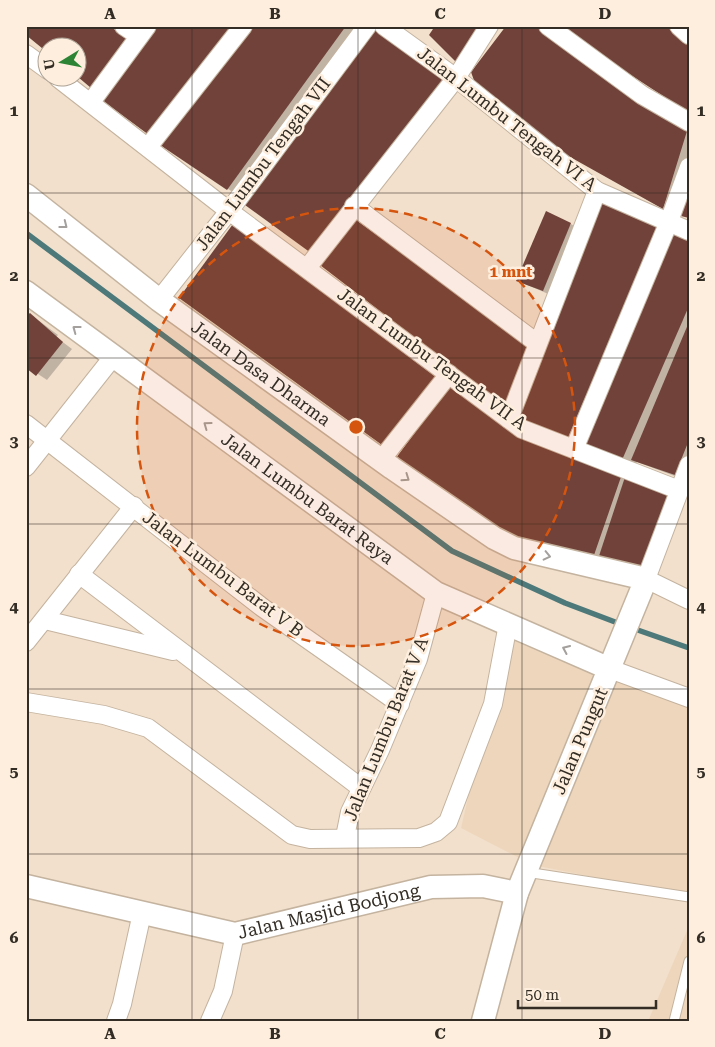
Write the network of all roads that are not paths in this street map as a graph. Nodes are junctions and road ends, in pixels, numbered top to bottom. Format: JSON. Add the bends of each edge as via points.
{"nodes":[{"id":1,"x":124,"y":26,"type":"edge"},
{"id":2,"x":243,"y":26,"type":"edge"},
{"id":3,"x":366,"y":26,"type":"edge"},
{"id":4,"x":384,"y":26,"type":"edge"},
{"id":5,"x":489,"y":26,"type":"edge"},
{"id":6,"x":548,"y":26,"type":"edge"},
{"id":7,"x":679,"y":26,"type":"edge"},
{"id":8,"x":143,"y":31,"type":"edge"},
{"id":9,"x":689,"y":35,"type":"edge"},
{"id":10,"x":26,"y":54,"type":"edge"},
{"id":11,"x":38,"y":63,"type":"edge"},
{"id":12,"x":456,"y":78,"type":"junction"},
{"id":13,"x":72,"y":88,"type":"edge"},
{"id":14,"x":91,"y":102,"type":"junction"},
{"id":15,"x":689,"y":122,"type":"edge"},
{"id":16,"x":148,"y":147,"type":"junction"},
{"id":17,"x":689,"y":167,"type":"edge"},
{"id":18,"x":597,"y":191,"type":"junction"},
{"id":19,"x":26,"y":195,"type":"edge"},
{"id":20,"x":354,"y":206,"type":"junction"},
{"id":21,"x":229,"y":211,"type":"junction"},
{"id":22,"x":668,"y":224,"type":"junction"},
{"id":23,"x":689,"y":231,"type":"edge"},
{"id":24,"x":307,"y":268,"type":"junction"},
{"id":25,"x":26,"y":292,"type":"edge"},
{"id":26,"x":159,"y":300,"type":"junction"},
{"id":27,"x":537,"y":343,"type":"junction"},
{"id":28,"x":114,"y":356,"type":"junction"},
{"id":29,"x":449,"y":374,"type":"junction"},
{"id":30,"x":509,"y":419,"type":"junction"},
{"id":31,"x":26,"y":424,"type":"edge"},
{"id":32,"x":49,"y":440,"type":"junction"},
{"id":33,"x":574,"y":449,"type":"junction"},
{"id":34,"x":381,"y":460,"type":"junction"},
{"id":35,"x":689,"y":465,"type":"edge"},
{"id":36,"x":26,"y":467,"type":"edge"},
{"id":37,"x":679,"y":490,"type":"junction"},
{"id":38,"x":134,"y":506,"type":"junction"},
{"id":39,"x":79,"y":574,"type":"junction"},
{"id":40,"x":646,"y":580,"type":"junction"},
{"id":41,"x":436,"y":593,"type":"junction"},
{"id":42,"x":689,"y":600,"type":"edge"},
{"id":43,"x":45,"y":620,"type":"junction"},
{"id":44,"x":508,"y":624,"type":"junction"},
{"id":45,"x":26,"y":642,"type":"edge"},
{"id":46,"x":180,"y":652,"type":"junction"},
{"id":47,"x":613,"y":662,"type":"junction"},
{"id":48,"x":689,"y":698,"type":"edge"},
{"id":49,"x":26,"y":702,"type":"edge"},
{"id":50,"x":400,"y":704,"type":"junction"},
{"id":51,"x":361,"y":788,"type":"junction"},
{"id":52,"x":345,"y":837,"type":"junction"},
{"id":53,"x":526,"y":872,"type":"junction"},
{"id":54,"x":26,"y":886,"type":"edge"},
{"id":55,"x":516,"y":893,"type":"junction"},
{"id":56,"x":689,"y":897,"type":"edge"},
{"id":57,"x":142,"y":913,"type":"junction"},
{"id":58,"x":235,"y":934,"type":"junction"},
{"id":59,"x":689,"y":961,"type":"edge"},
{"id":60,"x":116,"y":1021,"type":"edge"},
{"id":61,"x":210,"y":1021,"type":"edge"},
{"id":62,"x":483,"y":1021,"type":"edge"},
{"id":63,"x":674,"y":1021,"type":"edge"}],
"edges":[{"from":1,"to":8,"type":"street"},
{"from":2,"to":16,"type":"street"},
{"from":3,"to":21,"type":"street","name":"Jalan Lumbu Tengah VII"},
{"from":4,"to":12,"type":"street","name":"Jalan Lumbu Tengah VI A"},
{"from":5,"to":12,"type":"street"},
{"from":6,"to":15,"type":"street","via":[[642,95]]},
{"from":7,"to":9,"type":"street"},
{"from":8,"to":14,"type":"street"},
{"from":10,"to":11,"type":"street"},
{"from":12,"to":18,"type":"street","name":"Jalan Lumbu Tengah VI A"},
{"from":12,"to":20,"type":"street"},
{"from":13,"to":14,"type":"street","name":"Jalan Lumbu Tengah VII A"},
{"from":14,"to":16,"type":"street","name":"Jalan Lumbu Tengah VII A"},
{"from":16,"to":21,"type":"street","name":"Jalan Lumbu Tengah VII A"},
{"from":17,"to":22,"type":"street"},
{"from":18,"to":22,"type":"street","name":"Jalan Lumbu Tengah VI A"},
{"from":18,"to":27,"type":"street"},
{"from":19,"to":26,"type":"street","name":"Jalan Dasa Dharma","one_way":true},
{"from":20,"to":24,"type":"street"},
{"from":20,"to":27,"type":"street"},
{"from":21,"to":24,"type":"street","name":"Jalan Lumbu Tengah VII A"},
{"from":21,"to":26,"type":"street","name":"Jalan Lumbu Tengah VII"},
{"from":22,"to":23,"type":"street","name":"Jalan Lumbu Tengah VI A"},
{"from":22,"to":33,"type":"street"},
{"from":24,"to":29,"type":"street","name":"Jalan Lumbu Tengah VII A"},
{"from":28,"to":25,"type":"street","name":"Jalan Lumbu Barat Raya","one_way":true},
{"from":26,"to":34,"type":"street","name":"Jalan Dasa Dharma"},
{"from":27,"to":30,"type":"street"},
{"from":28,"to":32,"type":"street"},
{"from":41,"to":28,"type":"street","name":"Jalan Lumbu Barat Raya","one_way":true},
{"from":29,"to":30,"type":"street","name":"Jalan Lumbu Tengah VII A"},
{"from":29,"to":34,"type":"street"},
{"from":30,"to":33,"type":"street","name":"Jalan Lumbu Tengah VII A","via":[[522,428]]},
{"from":31,"to":32,"type":"street","name":"Jalan Lumbu Barat V B"},
{"from":32,"to":36,"type":"street"},
{"from":32,"to":38,"type":"street","name":"Jalan Lumbu Barat V B"},
{"from":33,"to":37,"type":"street","name":"Jalan Lumbu Tengah VII A"},
{"from":34,"to":40,"type":"street","name":"Jalan Dasa Dharma","one_way":true,"via":[[494,538],[514,548]]},
{"from":35,"to":37,"type":"street","name":"Jalan Pungut"},
{"from":37,"to":40,"type":"street","name":"Jalan Pungut"},
{"from":38,"to":39,"type":"street"},
{"from":38,"to":50,"type":"street","name":"Jalan Lumbu Barat V B","via":[[263,608]]},
{"from":39,"to":43,"type":"street"},
{"from":39,"to":46,"type":"street"},
{"from":40,"to":42,"type":"street"},
{"from":40,"to":47,"type":"street","name":"Jalan Pungut"},
{"from":41,"to":44,"type":"street","name":"Jalan Lumbu Barat Raya"},
{"from":41,"to":50,"type":"street","name":"Jalan Lumbu Barat V A","via":[[418,659]]},
{"from":43,"to":45,"type":"street"},
{"from":43,"to":46,"type":"street"},
{"from":47,"to":44,"type":"street","name":"Jalan Lumbu Barat Raya","one_way":true},
{"from":44,"to":52,"type":"street","name":"Jalan Lumbu Barat V A","via":[[493,704],[448,822],[436,832],[419,838]]},
{"from":46,"to":51,"type":"street"},
{"from":47,"to":48,"type":"street"},
{"from":47,"to":53,"type":"street","name":"Jalan Pungut"},
{"from":49,"to":52,"type":"street","name":"Jalan Lumbu Barat V A","via":[[104,716],[148,728],[292,835]]},
{"from":50,"to":51,"type":"street","name":"Jalan Lumbu Barat V A"},
{"from":51,"to":52,"type":"street","name":"Jalan Lumbu Barat V A","via":[[350,812]]},
{"from":53,"to":55,"type":"street","name":"Jalan Pungut"},
{"from":53,"to":56,"type":"lane"},
{"from":54,"to":57,"type":"street","name":"Jalan Masjid Bodjong"},
{"from":55,"to":58,"type":"street","name":"Jalan Masjid Bodjong","via":[[483,886],[431,888]]},
{"from":55,"to":62,"type":"street","name":"Jalan Pungut"},
{"from":57,"to":58,"type":"street","name":"Jalan Masjid Bodjong"},
{"from":57,"to":60,"type":"street"},
{"from":58,"to":61,"type":"street","via":[[223,991]]},
{"from":59,"to":63,"type":"lane"}]}
